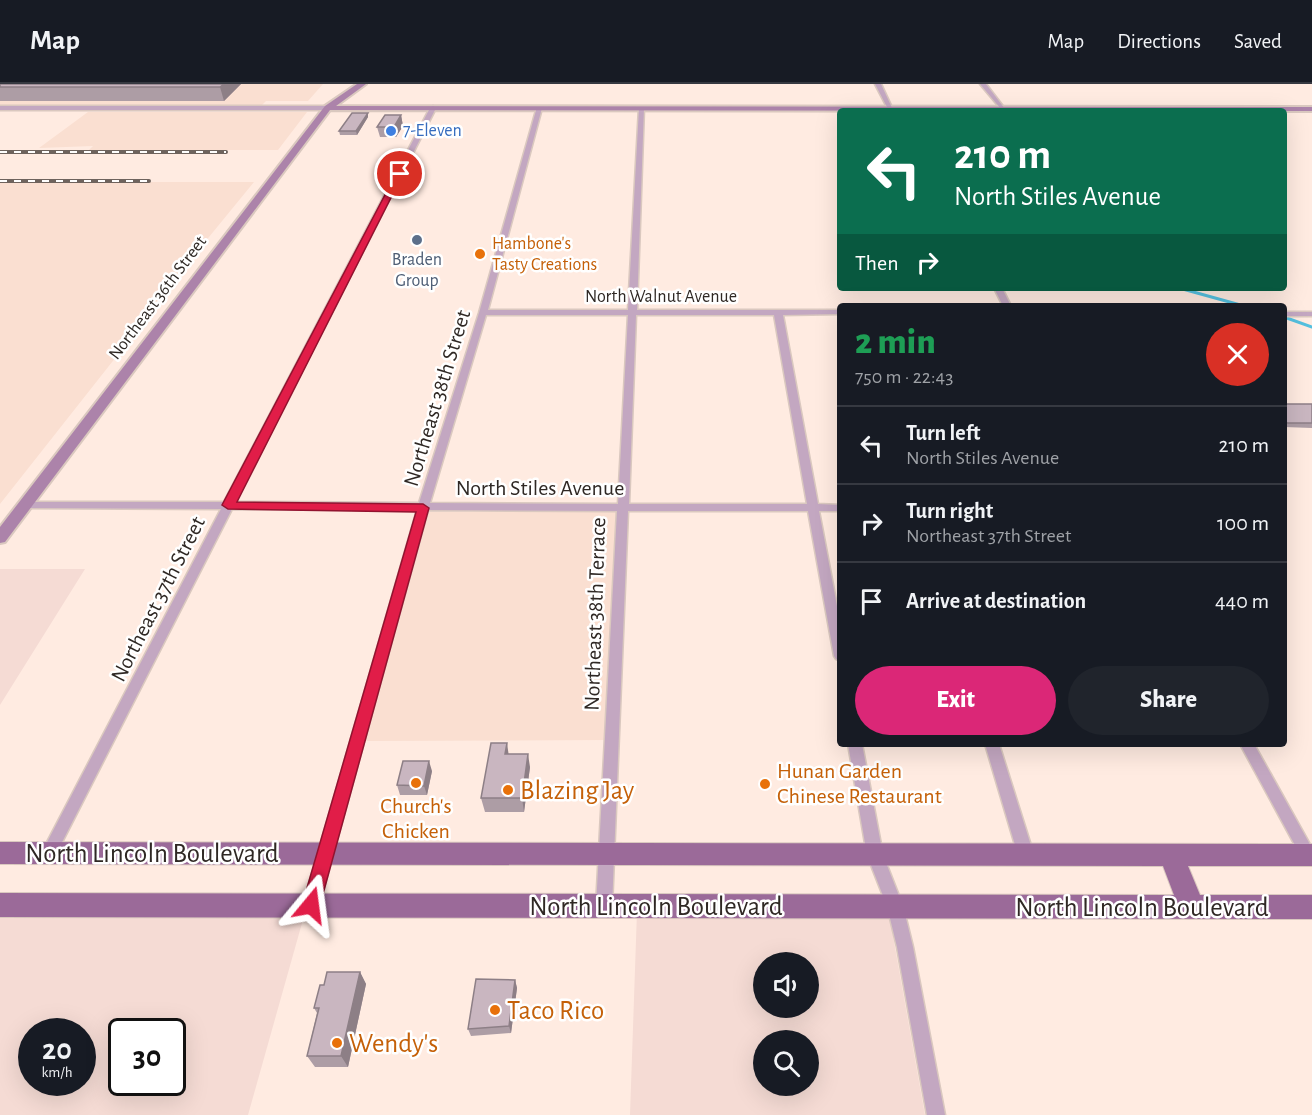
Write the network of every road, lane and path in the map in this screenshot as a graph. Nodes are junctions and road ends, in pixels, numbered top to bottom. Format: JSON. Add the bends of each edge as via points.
{"nodes":[{"id":1,"x":347,"y":84,"type":"edge"},
{"id":2,"x":362,"y":84,"type":"edge"},
{"id":3,"x":878,"y":84,"type":"edge"},
{"id":4,"x":984,"y":84,"type":"edge"},
{"id":5,"x":344,"y":97,"type":"junction"},
{"id":6,"x":0,"y":108,"type":"edge"},
{"id":7,"x":328,"y":108,"type":"junction"},
{"id":8,"x":368,"y":108,"type":"junction"},
{"id":9,"x":433,"y":108,"type":"junction"},
{"id":10,"x":539,"y":108,"type":"junction"},
{"id":11,"x":642,"y":108,"type":"junction"},
{"id":12,"x":890,"y":108,"type":"edge"},
{"id":13,"x":1003,"y":108,"type":"edge"},
{"id":14,"x":837,"y":109,"type":"edge"},
{"id":15,"x":1287,"y":109,"type":"edge"},
{"id":16,"x":1312,"y":109,"type":"edge"},
{"id":17,"x":777,"y":312,"type":"junction"},
{"id":18,"x":837,"y":312,"type":"edge"},
{"id":19,"x":483,"y":314,"type":"junction"},
{"id":20,"x":633,"y":314,"type":"junction"},
{"id":21,"x":1287,"y":314,"type":"edge"},
{"id":22,"x":1312,"y":314,"type":"edge"},
{"id":23,"x":25,"y":505,"type":"junction"},
{"id":24,"x":228,"y":505,"type":"junction"},
{"id":25,"x":622,"y":507,"type":"junction"},
{"id":26,"x":423,"y":508,"type":"junction"},
{"id":27,"x":814,"y":508,"type":"junction"},
{"id":28,"x":837,"y":508,"type":"edge"},
{"id":29,"x":0,"y":538,"type":"edge"},
{"id":30,"x":837,"y":639,"type":"edge"},
{"id":31,"x":856,"y":747,"type":"edge"},
{"id":32,"x":993,"y":747,"type":"edge"},
{"id":33,"x":1249,"y":747,"type":"edge"},
{"id":34,"x":0,"y":853,"type":"edge"},
{"id":35,"x":49,"y":853,"type":"junction"},
{"id":36,"x":325,"y":854,"type":"junction"},
{"id":37,"x":606,"y":854,"type":"junction"},
{"id":38,"x":875,"y":855,"type":"junction"},
{"id":39,"x":1026,"y":855,"type":"junction"},
{"id":40,"x":1171,"y":855,"type":"junction"},
{"id":41,"x":1310,"y":855,"type":"edge"},
{"id":42,"x":0,"y":905,"type":"edge"},
{"id":43,"x":311,"y":905,"type":"junction"},
{"id":44,"x":604,"y":906,"type":"junction"},
{"id":45,"x":895,"y":906,"type":"junction"},
{"id":46,"x":1192,"y":907,"type":"junction"},
{"id":47,"x":1312,"y":907,"type":"edge"},
{"id":48,"x":936,"y":1115,"type":"edge"}],
"edges":[{"from":1,"to":7,"type":"main road","name":"Northeast 36th Street","via":[[327,102]]},
{"from":2,"to":5,"type":"main road"},
{"from":3,"to":12,"type":"street"},
{"from":4,"to":13,"type":"street"},
{"from":5,"to":7,"type":"main road"},
{"from":5,"to":8,"type":"main road"},
{"from":6,"to":7,"type":"street"},
{"from":7,"to":8,"type":"main road"},
{"from":7,"to":23,"type":"main road","name":"Northeast 36th Street"},
{"from":8,"to":9,"type":"main road"},
{"from":9,"to":10,"type":"main road"},
{"from":9,"to":24,"type":"street","name":"Northeast 37th Street"},
{"from":10,"to":11,"type":"main road"},
{"from":10,"to":19,"type":"street","name":"Northeast 38th Street"},
{"from":11,"to":14,"type":"main road"},
{"from":11,"to":20,"type":"street","name":"Northeast 38th Terrace"},
{"from":15,"to":16,"type":"main road"},
{"from":17,"to":18,"type":"street","name":"North Walnut Avenue"},
{"from":17,"to":20,"type":"street","name":"North Walnut Avenue"},
{"from":17,"to":27,"type":"street"},
{"from":19,"to":20,"type":"street","name":"North Walnut Avenue"},
{"from":19,"to":26,"type":"street","name":"Northeast 38th Street"},
{"from":20,"to":25,"type":"street","name":"Northeast 38th Terrace"},
{"from":21,"to":22,"type":"street"},
{"from":23,"to":24,"type":"street","name":"North Stiles Avenue"},
{"from":23,"to":29,"type":"main road","name":"Northeast 36th Street"},
{"from":24,"to":26,"type":"street","name":"North Stiles Avenue"},
{"from":24,"to":35,"type":"street","name":"Northeast 37th Street"},
{"from":25,"to":26,"type":"street","name":"North Stiles Avenue"},
{"from":25,"to":27,"type":"street","name":"North Stiles Avenue"},
{"from":25,"to":37,"type":"street","name":"Northeast 38th Terrace"},
{"from":26,"to":36,"type":"street","name":"Northeast 38th Street"},
{"from":27,"to":28,"type":"street","name":"North Stiles Avenue"},
{"from":27,"to":30,"type":"street"},
{"from":31,"to":38,"type":"street"},
{"from":32,"to":39,"type":"street"},
{"from":33,"to":41,"type":"street"},
{"from":34,"to":35,"type":"main road","name":"North Lincoln Boulevard"},
{"from":35,"to":36,"type":"main road","name":"North Lincoln Boulevard"},
{"from":36,"to":37,"type":"main road","name":"North Lincoln Boulevard"},
{"from":36,"to":43,"type":"street","name":"Northeast 38th Street"},
{"from":37,"to":38,"type":"main road","name":"North Lincoln Boulevard"},
{"from":37,"to":44,"type":"street","name":"Northeast 38th Terrace"},
{"from":38,"to":39,"type":"main road","name":"North Lincoln Boulevard"},
{"from":38,"to":45,"type":"street"},
{"from":39,"to":40,"type":"main road","name":"North Lincoln Boulevard"},
{"from":40,"to":41,"type":"main road","name":"North Lincoln Boulevard"},
{"from":40,"to":46,"type":"main road"},
{"from":42,"to":43,"type":"main road","name":"North Lincoln Boulevard"},
{"from":43,"to":44,"type":"main road","name":"North Lincoln Boulevard"},
{"from":44,"to":45,"type":"main road","name":"North Lincoln Boulevard"},
{"from":45,"to":46,"type":"main road","name":"North Lincoln Boulevard"},
{"from":45,"to":48,"type":"street"},
{"from":46,"to":47,"type":"main road","name":"North Lincoln Boulevard"}]}
